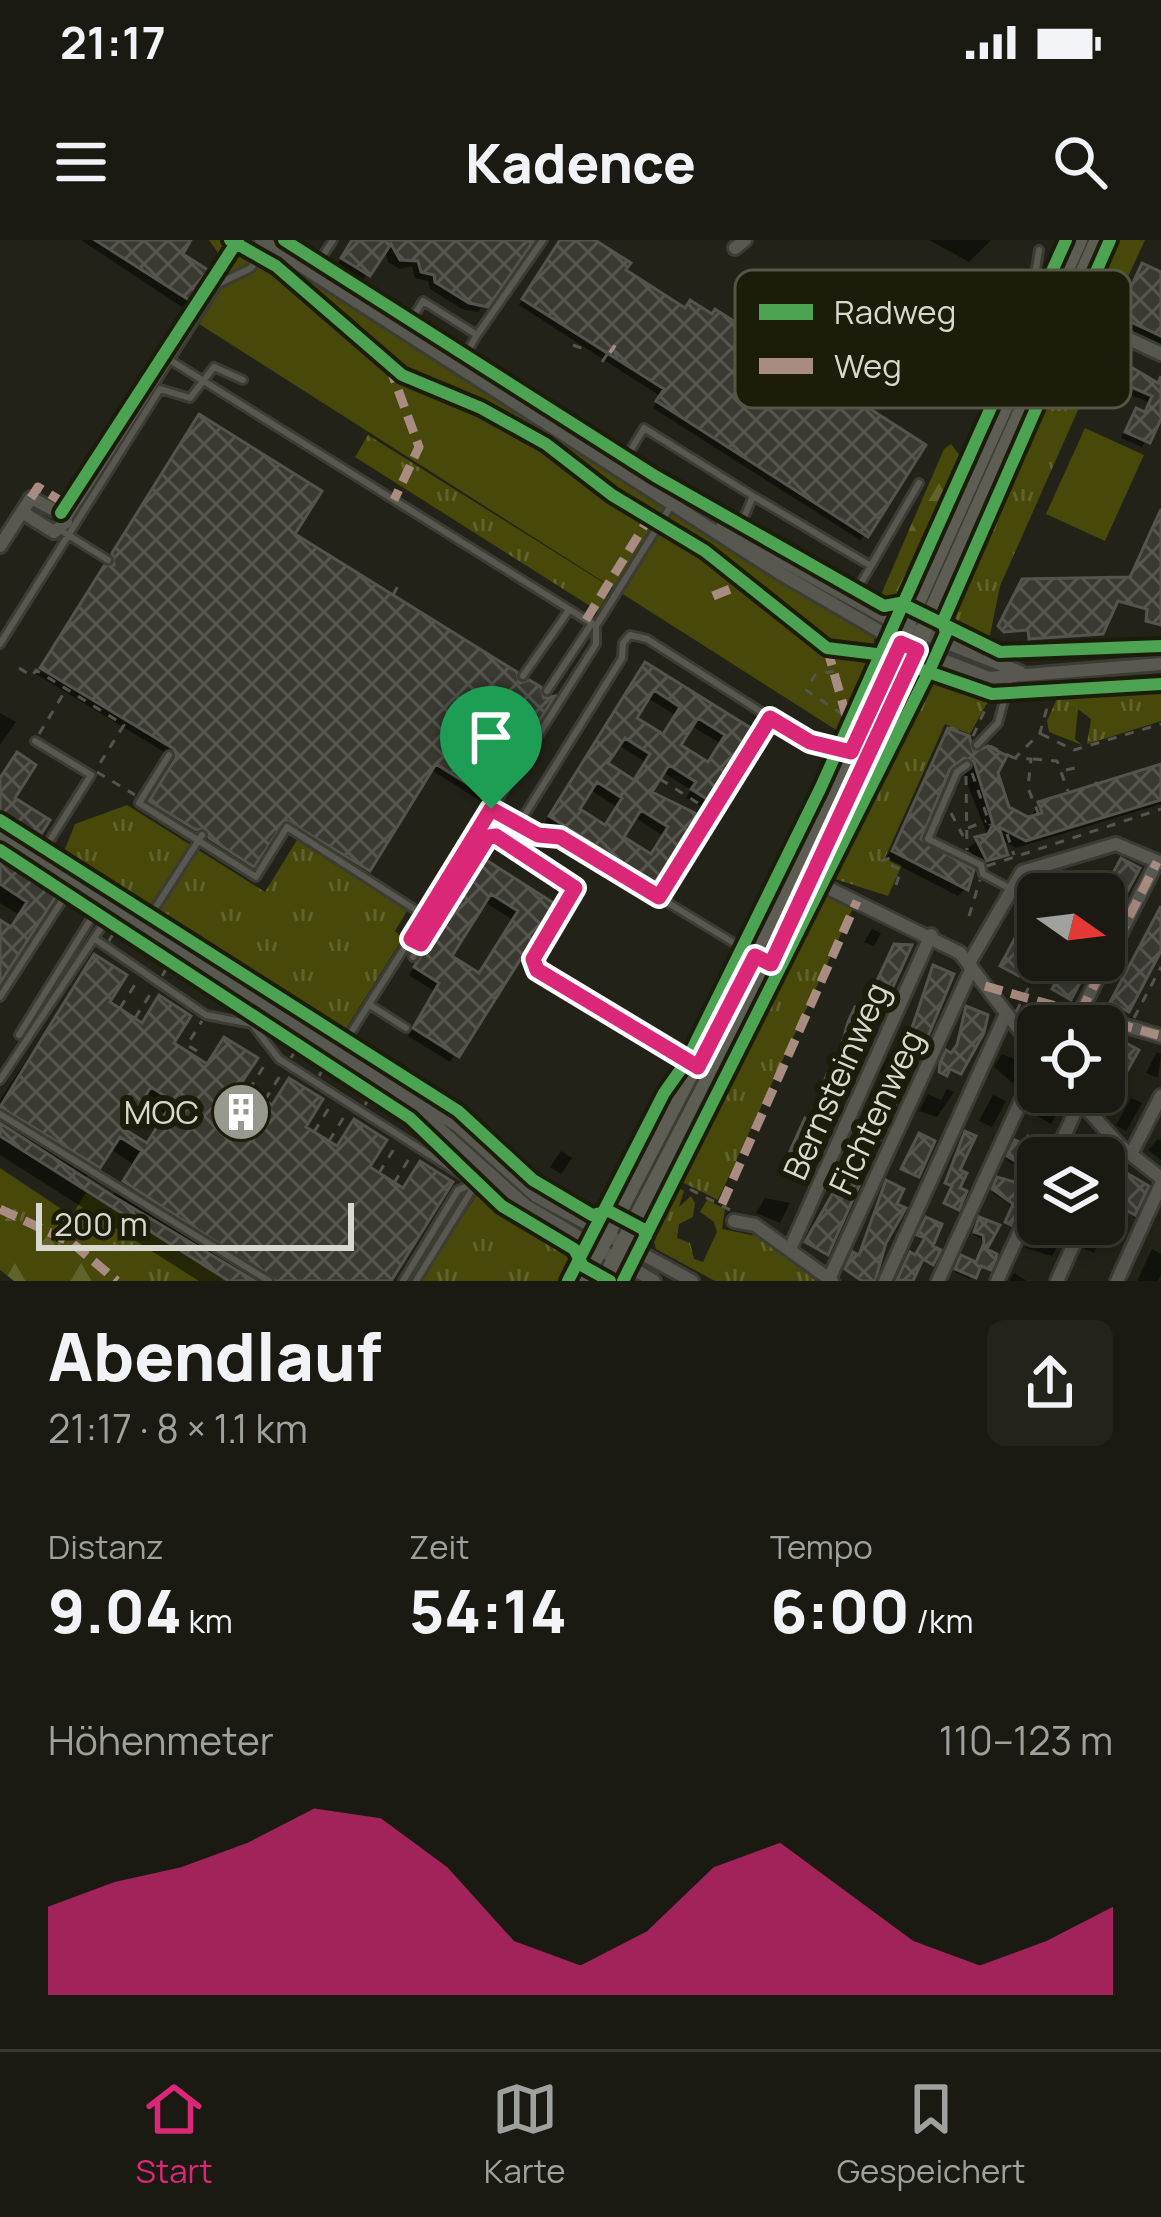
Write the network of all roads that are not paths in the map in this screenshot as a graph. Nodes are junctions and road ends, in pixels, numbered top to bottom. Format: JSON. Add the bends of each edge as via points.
{"nodes":[{"id":1,"x":332,"y":240,"type":"edge"},
{"id":2,"x":543,"y":240,"type":"edge"},
{"id":3,"x":1079,"y":240,"type":"edge"},
{"id":4,"x":1098,"y":240,"type":"edge"},
{"id":5,"x":264,"y":242,"type":"edge"},
{"id":6,"x":1039,"y":250,"type":"dead end"},
{"id":7,"x":1036,"y":270,"type":"edge"},
{"id":8,"x":1070,"y":270,"type":"edge"},
{"id":9,"x":1080,"y":270,"type":"edge"},
{"id":10,"x":312,"y":272,"type":"junction"},
{"id":11,"x":404,"y":331,"type":"junction"},
{"id":12,"x":478,"y":335,"type":"junction"},
{"id":13,"x":1131,"y":340,"type":"edge"},
{"id":14,"x":1161,"y":355,"type":"edge"},
{"id":15,"x":170,"y":359,"type":"junction"},
{"id":16,"x":459,"y":366,"type":"junction"},
{"id":17,"x":203,"y":380,"type":"junction"},
{"id":18,"x":243,"y":380,"type":"dead end"},
{"id":19,"x":1014,"y":408,"type":"edge"},
{"id":20,"x":620,"y":468,"type":"junction"},
{"id":21,"x":919,"y":482,"type":"dead end"},
{"id":22,"x":753,"y":496,"type":"junction"},
{"id":23,"x":674,"y":501,"type":"junction"},
{"id":24,"x":22,"y":512,"type":"junction"},
{"id":25,"x":704,"y":520,"type":"junction"},
{"id":26,"x":6,"y":525,"type":"edge"},
{"id":27,"x":65,"y":529,"type":"junction"},
{"id":28,"x":736,"y":534,"type":"junction"},
{"id":29,"x":0,"y":546,"type":"edge"},
{"id":30,"x":108,"y":560,"type":"dead end"},
{"id":31,"x":871,"y":566,"type":"junction"},
{"id":32,"x":852,"y":598,"type":"junction"},
{"id":33,"x":569,"y":609,"type":"junction"},
{"id":34,"x":594,"y":625,"type":"junction"},
{"id":35,"x":912,"y":639,"type":"junction"},
{"id":36,"x":0,"y":644,"type":"edge"},
{"id":37,"x":1161,"y":664,"type":"edge"},
{"id":38,"x":1028,"y":674,"type":"junction"},
{"id":39,"x":524,"y":676,"type":"dead end"},
{"id":40,"x":1010,"y":678,"type":"junction"},
{"id":41,"x":547,"y":691,"type":"dead end"},
{"id":42,"x":770,"y":718,"type":"junction"},
{"id":43,"x":35,"y":741,"type":"road end"},
{"id":44,"x":976,"y":741,"type":"road end"},
{"id":45,"x":851,"y":752,"type":"junction"},
{"id":46,"x":169,"y":755,"type":"dead end"},
{"id":47,"x":966,"y":767,"type":"road end"},
{"id":48,"x":491,"y":809,"type":"junction"},
{"id":49,"x":518,"y":824,"type":"junction"},
{"id":50,"x":478,"y":830,"type":"junction"},
{"id":51,"x":0,"y":834,"type":"edge"},
{"id":52,"x":488,"y":837,"type":"junction"},
{"id":53,"x":200,"y":838,"type":"junction"},
{"id":54,"x":38,"y":859,"type":"junction"},
{"id":55,"x":1159,"y":862,"type":"edge"},
{"id":56,"x":812,"y":880,"type":"junction"},
{"id":57,"x":74,"y":882,"type":"junction"},
{"id":58,"x":1009,"y":888,"type":"junction"},
{"id":59,"x":659,"y":897,"type":"junction"},
{"id":60,"x":108,"y":904,"type":"junction"},
{"id":61,"x":425,"y":912,"type":"junction"},
{"id":62,"x":143,"y":927,"type":"junction"},
{"id":63,"x":931,"y":935,"type":"junction"},
{"id":64,"x":95,"y":938,"type":"junction"},
{"id":65,"x":411,"y":939,"type":"junction"},
{"id":66,"x":421,"y":944,"type":"junction"},
{"id":67,"x":412,"y":957,"type":"dead end"},
{"id":68,"x":763,"y":960,"type":"junction"},
{"id":69,"x":970,"y":966,"type":"junction"},
{"id":70,"x":0,"y":997,"type":"edge"},
{"id":71,"x":370,"y":1005,"type":"junction"},
{"id":72,"x":1006,"y":1014,"type":"junction"},
{"id":73,"x":406,"y":1028,"type":"dead end"},
{"id":74,"x":1017,"y":1028,"type":"edge"},
{"id":75,"x":19,"y":1035,"type":"dead end"},
{"id":76,"x":1161,"y":1036,"type":"edge"},
{"id":77,"x":332,"y":1058,"type":"junction"},
{"id":78,"x":698,"y":1067,"type":"junction"},
{"id":79,"x":0,"y":1080,"type":"edge"},
{"id":80,"x":1161,"y":1096,"type":"edge"},
{"id":81,"x":1017,"y":1110,"type":"edge"},
{"id":82,"x":1091,"y":1113,"type":"edge"},
{"id":83,"x":0,"y":1114,"type":"edge"},
{"id":84,"x":1113,"y":1137,"type":"edge"},
{"id":85,"x":1125,"y":1150,"type":"joint"},
{"id":86,"x":483,"y":1173,"type":"junction"},
{"id":87,"x":1161,"y":1181,"type":"edge"},
{"id":88,"x":734,"y":1221,"type":"road end"},
{"id":89,"x":1017,"y":1238,"type":"edge"},
{"id":90,"x":1074,"y":1245,"type":"edge"},
{"id":91,"x":612,"y":1248,"type":"junction"},
{"id":92,"x":790,"y":1249,"type":"junction"},
{"id":93,"x":831,"y":1280,"type":"edge"},
{"id":94,"x":268,"y":1281,"type":"edge"},
{"id":95,"x":403,"y":1281,"type":"edge"},
{"id":96,"x":416,"y":1281,"type":"edge"},
{"id":97,"x":583,"y":1281,"type":"edge"},
{"id":98,"x":604,"y":1281,"type":"edge"},
{"id":99,"x":654,"y":1281,"type":"edge"},
{"id":100,"x":692,"y":1281,"type":"edge"},
{"id":101,"x":885,"y":1281,"type":"edge"},
{"id":102,"x":938,"y":1281,"type":"edge"},
{"id":103,"x":997,"y":1281,"type":"edge"},
{"id":104,"x":1057,"y":1281,"type":"edge"},
{"id":105,"x":1117,"y":1281,"type":"edge"}],
"edges":[{"from":1,"to":10,"type":"lane"},
{"from":2,"to":12,"type":"lane"},
{"from":3,"to":8,"type":"main road"},
{"from":4,"to":9,"type":"main road"},
{"from":5,"to":10,"type":"street"},
{"from":5,"to":15,"type":"lane","via":[[251,268],[218,284]]},
{"from":6,"to":7,"type":"lane"},
{"from":10,"to":11,"type":"street"},
{"from":11,"to":12,"type":"lane","via":[[422,302]]},
{"from":11,"to":16,"type":"street"},
{"from":12,"to":16,"type":"lane"},
{"from":13,"to":14,"type":"street"},
{"from":15,"to":17,"type":"lane"},
{"from":15,"to":27,"type":"lane"},
{"from":16,"to":20,"type":"street"},
{"from":17,"to":18,"type":"lane","via":[[214,367]]},
{"from":17,"to":27,"type":"lane","via":[[190,398],[160,389]]},
{"from":17,"to":33,"type":"lane"},
{"from":19,"to":35,"type":"main road"},
{"from":20,"to":22,"type":"lane","via":[[644,428]]},
{"from":20,"to":23,"type":"street"},
{"from":21,"to":31,"type":"lane"},
{"from":22,"to":28,"type":"lane"},
{"from":22,"to":31,"type":"lane"},
{"from":23,"to":25,"type":"street"},
{"from":23,"to":34,"type":"lane"},
{"from":24,"to":26,"type":"street"},
{"from":24,"to":27,"type":"street","via":[[54,532]]},
{"from":24,"to":27,"type":"street","via":[[31,498],[64,515]]},
{"from":25,"to":28,"type":"street"},
{"from":25,"to":35,"type":"street","via":[[764,563]]},
{"from":26,"to":29,"type":"street"},
{"from":27,"to":30,"type":"lane"},
{"from":27,"to":36,"type":"lane"},
{"from":28,"to":32,"type":"street"},
{"from":31,"to":32,"type":"lane"},
{"from":32,"to":35,"type":"street"},
{"from":33,"to":34,"type":"lane"},
{"from":33,"to":39,"type":"lane"},
{"from":34,"to":41,"type":"lane"},
{"from":34,"to":48,"type":"lane","via":[[596,644]]},
{"from":35,"to":38,"type":"street"},
{"from":35,"to":40,"type":"street","via":[[974,674]]},
{"from":35,"to":45,"type":"main road"},
{"from":35,"to":56,"type":"main road"},
{"from":37,"to":38,"type":"street"},
{"from":38,"to":40,"type":"street"},
{"from":40,"to":44,"type":"lane","via":[[998,723]]},
{"from":42,"to":45,"type":"lane","via":[[810,742]]},
{"from":42,"to":49,"type":"lane","via":[[630,635]]},
{"from":42,"to":59,"type":"lane"},
{"from":43,"to":54,"type":"lane","via":[[93,773]]},
{"from":45,"to":68,"type":"main road"},
{"from":46,"to":53,"type":"lane","via":[[139,803]]},
{"from":47,"to":58,"type":"lane","via":[[928,839]]},
{"from":48,"to":49,"type":"lane"},
{"from":48,"to":50,"type":"lane"},
{"from":49,"to":59,"type":"lane","via":[[560,837]]},
{"from":50,"to":52,"type":"lane"},
{"from":50,"to":61,"type":"lane"},
{"from":51,"to":54,"type":"street"},
{"from":52,"to":66,"type":"lane"},
{"from":52,"to":78,"type":"lane","via":[[575,888],[533,959],[537,970]]},
{"from":53,"to":61,"type":"lane","via":[[256,877],[287,827]]},
{"from":53,"to":62,"type":"lane"},
{"from":54,"to":57,"type":"street"},
{"from":55,"to":58,"type":"street","via":[[1116,844],[1022,872]]},
{"from":55,"to":76,"type":"street","via":[[1080,1013]]},
{"from":56,"to":63,"type":"street"},
{"from":56,"to":68,"type":"main road"},
{"from":57,"to":60,"type":"street"},
{"from":57,"to":70,"type":"lane"},
{"from":58,"to":69,"type":"street","name":"Fichtenweg"},
{"from":59,"to":68,"type":"lane"},
{"from":60,"to":62,"type":"street"},
{"from":60,"to":64,"type":"lane"},
{"from":60,"to":75,"type":"lane"},
{"from":61,"to":65,"type":"lane"},
{"from":62,"to":77,"type":"street"},
{"from":63,"to":69,"type":"street"},
{"from":63,"to":92,"type":"street","name":"Bernsteinweg"},
{"from":64,"to":79,"type":"lane"},
{"from":64,"to":86,"type":"lane","via":[[206,1015],[252,1024],[287,1064],[417,1147]]},
{"from":65,"to":66,"type":"lane"},
{"from":65,"to":71,"type":"lane"},
{"from":66,"to":67,"type":"lane"},
{"from":68,"to":78,"type":"main road"},
{"from":68,"to":91,"type":"main road"},
{"from":69,"to":72,"type":"street"},
{"from":69,"to":93,"type":"street","name":"Fichtenweg"},
{"from":71,"to":73,"type":"lane"},
{"from":71,"to":77,"type":"lane"},
{"from":72,"to":74,"type":"street"},
{"from":72,"to":101,"type":"street"},
{"from":77,"to":86,"type":"street","via":[[396,1090]]},
{"from":78,"to":91,"type":"main road"},
{"from":80,"to":85,"type":"street"},
{"from":81,"to":102,"type":"street"},
{"from":82,"to":84,"type":"street"},
{"from":83,"to":94,"type":"lane"},
{"from":85,"to":87,"type":"street"},
{"from":86,"to":91,"type":"street","via":[[526,1206]]},
{"from":86,"to":95,"type":"lane","via":[[458,1190]]},
{"from":86,"to":96,"type":"lane"},
{"from":87,"to":105,"type":"street"},
{"from":88,"to":92,"type":"street"},
{"from":89,"to":103,"type":"street"},
{"from":90,"to":104,"type":"street"},
{"from":91,"to":97,"type":"main road"},
{"from":91,"to":98,"type":"main road"},
{"from":91,"to":99,"type":"street"},
{"from":91,"to":100,"type":"street"},
{"from":92,"to":93,"type":"street"}]}
